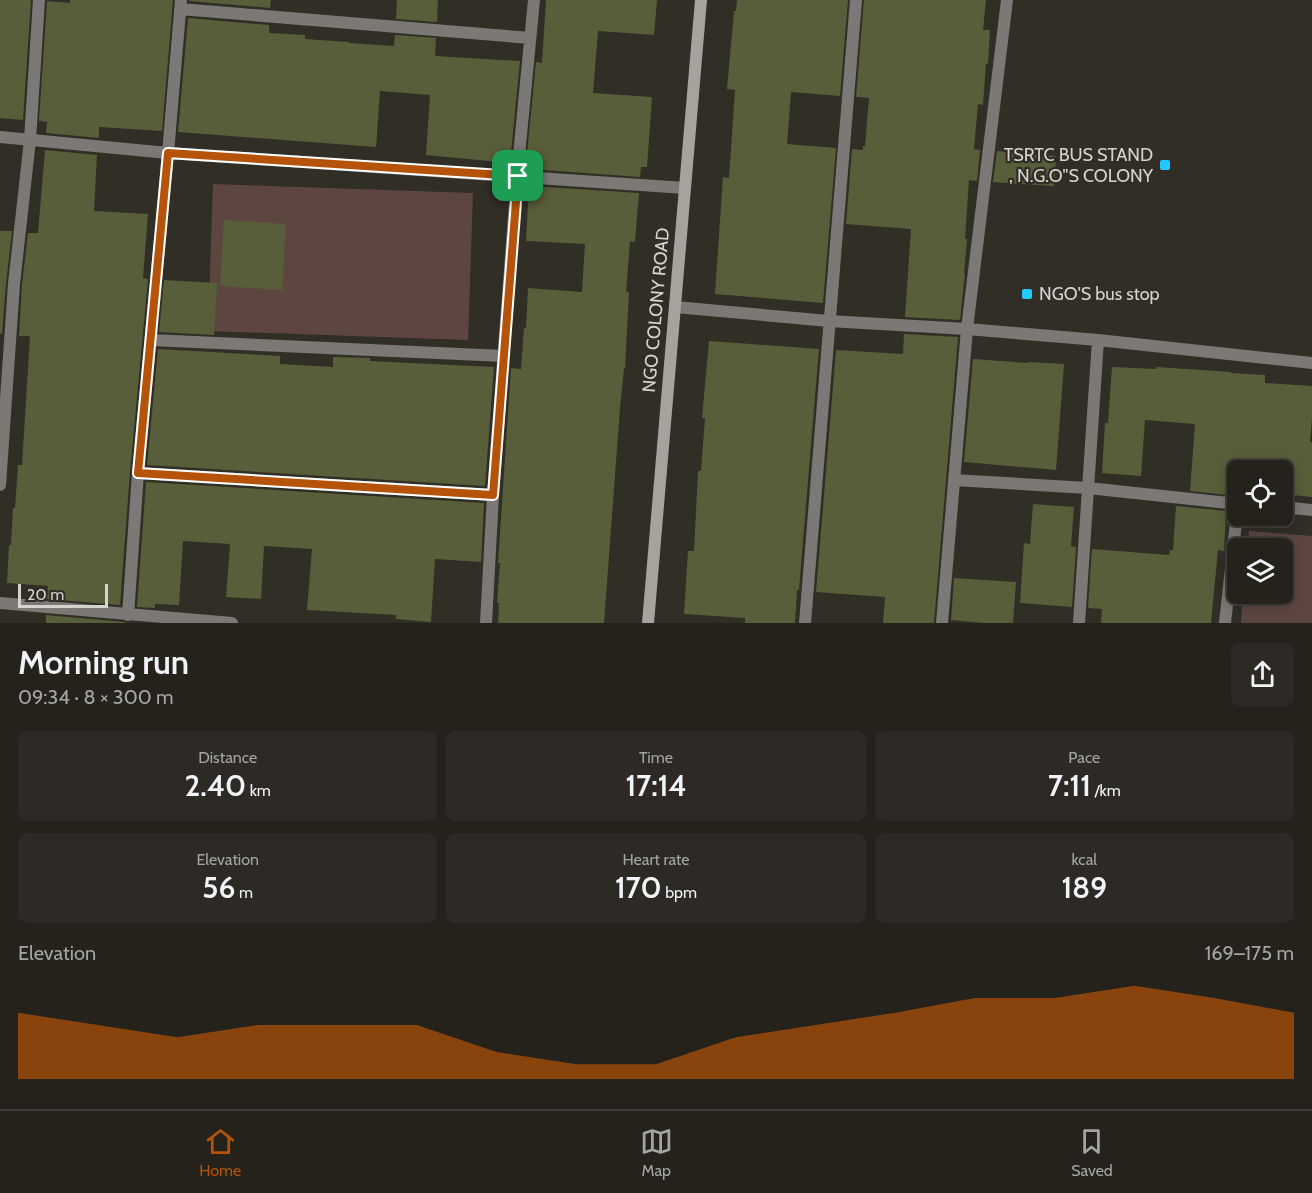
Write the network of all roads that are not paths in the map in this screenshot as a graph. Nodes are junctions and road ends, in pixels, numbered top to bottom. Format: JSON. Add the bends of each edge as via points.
{"nodes":[{"id":1,"x":39,"y":0,"type":"edge"},
{"id":2,"x":534,"y":0,"type":"edge"},
{"id":3,"x":701,"y":0,"type":"edge"},
{"id":4,"x":856,"y":0,"type":"edge"},
{"id":5,"x":1007,"y":0,"type":"edge"},
{"id":6,"x":180,"y":5,"type":"edge"},
{"id":7,"x":530,"y":38,"type":"junction"},
{"id":8,"x":0,"y":137,"type":"edge"},
{"id":9,"x":30,"y":140,"type":"junction"},
{"id":10,"x":168,"y":153,"type":"junction"},
{"id":11,"x":518,"y":176,"type":"junction"},
{"id":12,"x":685,"y":188,"type":"junction"},
{"id":13,"x":0,"y":284,"type":"edge"},
{"id":14,"x":14,"y":284,"type":"junction"},
{"id":15,"x":675,"y":307,"type":"junction"},
{"id":16,"x":830,"y":321,"type":"junction"},
{"id":17,"x":967,"y":329,"type":"junction"},
{"id":18,"x":151,"y":340,"type":"junction"},
{"id":19,"x":1098,"y":340,"type":"junction"},
{"id":20,"x":504,"y":356,"type":"junction"},
{"id":21,"x":1312,"y":363,"type":"edge"},
{"id":22,"x":138,"y":473,"type":"junction"},
{"id":23,"x":954,"y":480,"type":"junction"},
{"id":24,"x":0,"y":485,"type":"edge"},
{"id":25,"x":1088,"y":488,"type":"junction"},
{"id":26,"x":493,"y":495,"type":"junction"},
{"id":27,"x":1227,"y":503,"type":"edge"},
{"id":28,"x":1293,"y":508,"type":"edge"},
{"id":29,"x":1312,"y":510,"type":"edge"},
{"id":30,"x":1236,"y":526,"type":"edge"},
{"id":31,"x":0,"y":603,"type":"edge"},
{"id":32,"x":128,"y":615,"type":"junction"},
{"id":33,"x":232,"y":623,"type":"edge"},
{"id":34,"x":486,"y":623,"type":"edge"},
{"id":35,"x":648,"y":623,"type":"edge"},
{"id":36,"x":805,"y":623,"type":"edge"},
{"id":37,"x":942,"y":623,"type":"edge"},
{"id":38,"x":1079,"y":623,"type":"edge"},
{"id":39,"x":1225,"y":623,"type":"edge"}],
"edges":[{"from":1,"to":9,"type":"street"},
{"from":2,"to":7,"type":"street"},
{"from":3,"to":12,"type":"street","name":"NGO COLONY ROAD"},
{"from":4,"to":16,"type":"street"},
{"from":5,"to":17,"type":"street"},
{"from":6,"to":7,"type":"street"},
{"from":6,"to":10,"type":"street"},
{"from":7,"to":11,"type":"street"},
{"from":8,"to":9,"type":"street"},
{"from":9,"to":10,"type":"street"},
{"from":9,"to":14,"type":"street"},
{"from":10,"to":11,"type":"street"},
{"from":10,"to":18,"type":"street"},
{"from":11,"to":12,"type":"street"},
{"from":11,"to":20,"type":"street"},
{"from":12,"to":15,"type":"street","name":"NGO COLONY ROAD"},
{"from":13,"to":14,"type":"street"},
{"from":14,"to":24,"type":"street"},
{"from":15,"to":16,"type":"street"},
{"from":15,"to":35,"type":"street","name":"NGO COLONY ROAD"},
{"from":16,"to":17,"type":"street"},
{"from":16,"to":36,"type":"street"},
{"from":17,"to":19,"type":"street"},
{"from":17,"to":23,"type":"street"},
{"from":18,"to":20,"type":"street"},
{"from":18,"to":22,"type":"street"},
{"from":19,"to":21,"type":"street"},
{"from":19,"to":25,"type":"street"},
{"from":20,"to":26,"type":"street"},
{"from":22,"to":26,"type":"street"},
{"from":22,"to":32,"type":"street"},
{"from":23,"to":25,"type":"street"},
{"from":23,"to":37,"type":"street"},
{"from":25,"to":27,"type":"street"},
{"from":25,"to":38,"type":"street"},
{"from":26,"to":34,"type":"street"},
{"from":28,"to":29,"type":"street"},
{"from":30,"to":39,"type":"street"},
{"from":31,"to":32,"type":"street"},
{"from":32,"to":33,"type":"street"}]}
